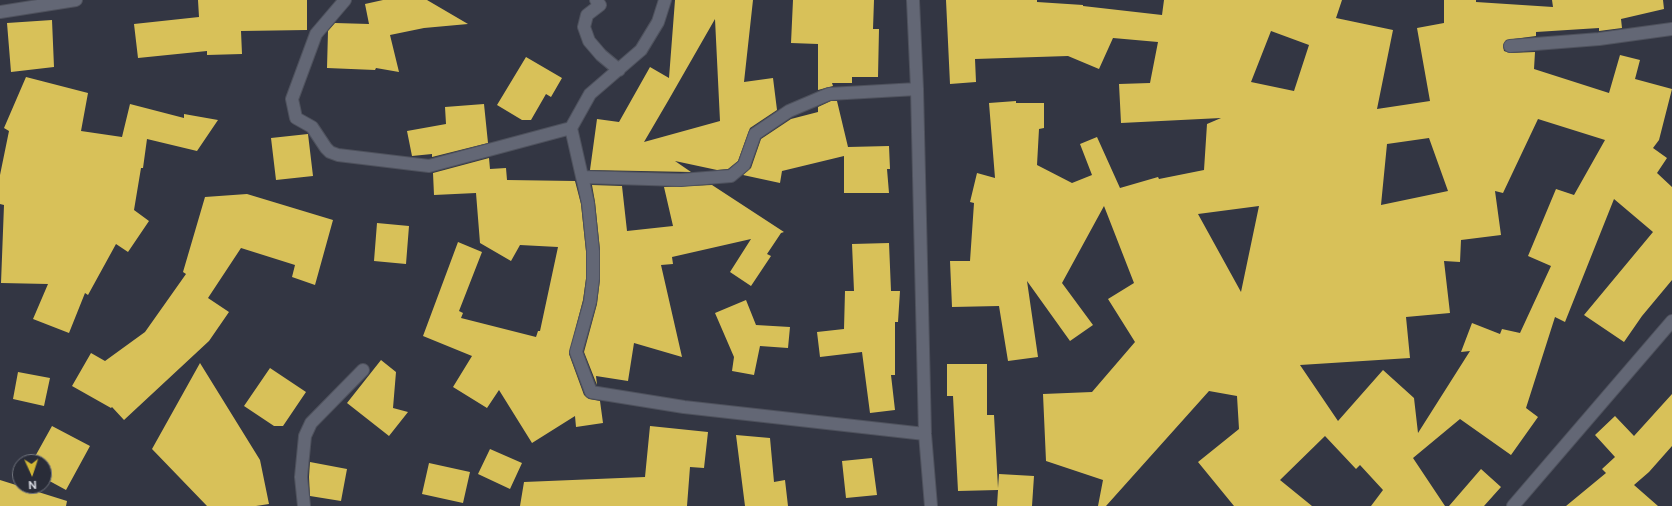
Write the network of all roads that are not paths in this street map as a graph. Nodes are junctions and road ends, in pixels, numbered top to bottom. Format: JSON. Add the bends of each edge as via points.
{"nodes":[{"id":1,"x":76,"y":0,"type":"edge"},
{"id":2,"x":345,"y":0,"type":"edge"},
{"id":3,"x":596,"y":0,"type":"edge"},
{"id":4,"x":665,"y":0,"type":"edge"},
{"id":5,"x":913,"y":0,"type":"edge"},
{"id":6,"x":0,"y":12,"type":"edge"},
{"id":7,"x":1672,"y":29,"type":"edge"},
{"id":8,"x":1510,"y":46,"type":"dead end"},
{"id":9,"x":619,"y":70,"type":"junction"},
{"id":10,"x":917,"y":89,"type":"junction"},
{"id":11,"x":571,"y":128,"type":"junction"},
{"id":12,"x":582,"y":177,"type":"junction"},
{"id":13,"x":1672,"y":321,"type":"edge"},
{"id":14,"x":363,"y":370,"type":"dead end"},
{"id":15,"x":925,"y":434,"type":"junction"},
{"id":16,"x":304,"y":506,"type":"edge"},
{"id":17,"x":931,"y":506,"type":"edge"},
{"id":18,"x":1513,"y":506,"type":"edge"}],
"edges":[{"from":1,"to":6,"type":"street"},
{"from":2,"to":11,"type":"street","via":[[316,34],[292,99],[296,118],[312,127],[330,152],[429,166]]},
{"from":3,"to":9,"type":"street","via":[[600,5],[588,15],[584,27],[589,42]]},
{"from":4,"to":9,"type":"street","via":[[658,22],[641,50]]},
{"from":5,"to":10,"type":"street"},
{"from":7,"to":8,"type":"street","via":[[1598,39]]},
{"from":9,"to":11,"type":"street","via":[[590,94]]},
{"from":10,"to":12,"type":"street","via":[[829,94],[789,111],[755,134],[744,165],[731,176],[681,180]]},
{"from":10,"to":15,"type":"street"},
{"from":11,"to":12,"type":"street"},
{"from":12,"to":15,"type":"street","via":[[588,203],[593,279],[590,302],[576,352],[591,392],[684,407]]},
{"from":13,"to":18,"type":"street"},
{"from":14,"to":16,"type":"street","via":[[311,423],[305,436],[301,477]]},
{"from":15,"to":17,"type":"street"}]}
